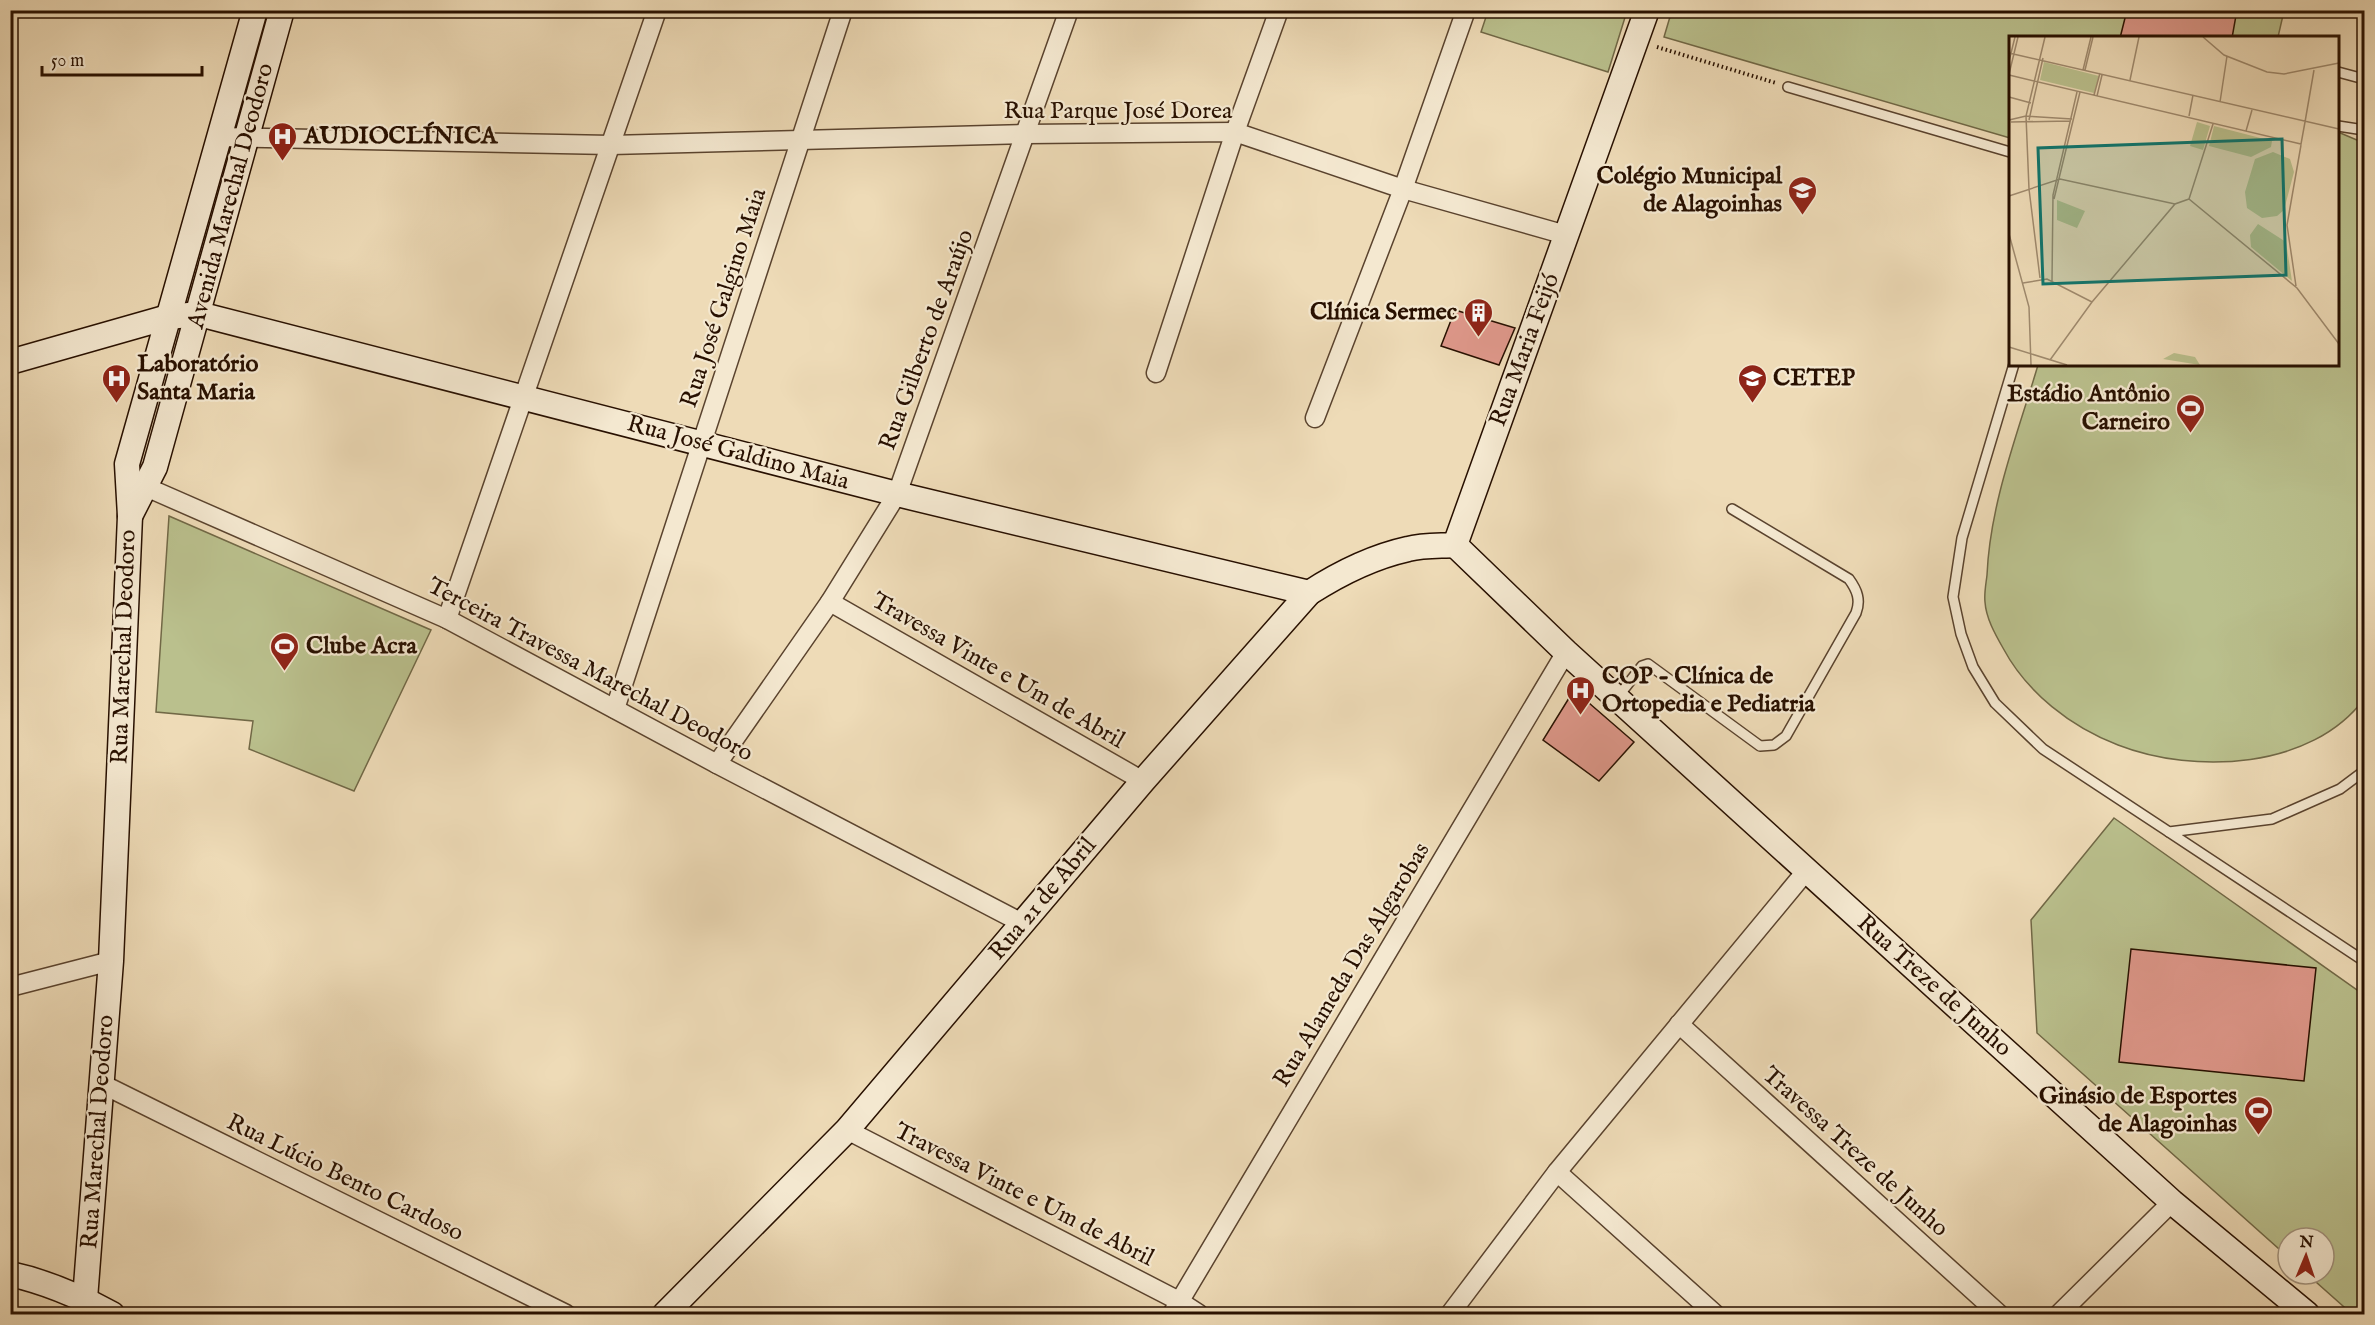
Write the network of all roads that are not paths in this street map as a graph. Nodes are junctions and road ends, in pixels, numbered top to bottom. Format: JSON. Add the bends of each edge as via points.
{"nodes":[{"id":1,"x":255,"y":10,"type":"edge"},
{"id":2,"x":282,"y":10,"type":"edge"},
{"id":3,"x":657,"y":10,"type":"edge"},
{"id":4,"x":843,"y":10,"type":"edge"},
{"id":5,"x":1069,"y":10,"type":"edge"},
{"id":6,"x":1279,"y":10,"type":"edge"},
{"id":7,"x":1466,"y":10,"type":"edge"},
{"id":8,"x":1647,"y":10,"type":"edge"},
{"id":9,"x":2339,"y":73,"type":"edge"},
{"id":10,"x":2364,"y":79,"type":"edge"},
{"id":11,"x":1788,"y":87,"type":"road end"},
{"id":12,"x":2339,"y":126,"type":"edge"},
{"id":13,"x":2364,"y":130,"type":"edge"},
{"id":14,"x":1235,"y":132,"type":"junction"},
{"id":15,"x":1026,"y":134,"type":"junction"},
{"id":16,"x":220,"y":137,"type":"junction"},
{"id":17,"x":247,"y":139,"type":"junction"},
{"id":18,"x":799,"y":140,"type":"junction"},
{"id":19,"x":611,"y":145,"type":"junction"},
{"id":20,"x":2009,"y":152,"type":"edge"},
{"id":21,"x":1403,"y":189,"type":"junction"},
{"id":22,"x":1566,"y":235,"type":"junction"},
{"id":23,"x":199,"y":314,"type":"junction"},
{"id":24,"x":168,"y":317,"type":"junction"},
{"id":25,"x":10,"y":362,"type":"edge"},
{"id":26,"x":2013,"y":366,"type":"edge"},
{"id":27,"x":1156,"y":373,"type":"dead end"},
{"id":28,"x":524,"y":397,"type":"junction"},
{"id":29,"x":1315,"y":418,"type":"dead end"},
{"id":30,"x":702,"y":443,"type":"junction"},
{"id":31,"x":137,"y":484,"type":"junction"},
{"id":32,"x":897,"y":494,"type":"junction"},
{"id":33,"x":1732,"y":509,"type":"dead end"},
{"id":34,"x":130,"y":516,"type":"joint"},
{"id":35,"x":1455,"y":545,"type":"junction"},
{"id":36,"x":1309,"y":593,"type":"junction"},
{"id":37,"x":830,"y":602,"type":"junction"},
{"id":38,"x":447,"y":619,"type":"junction"},
{"id":39,"x":1566,"y":652,"type":"junction"},
{"id":40,"x":1617,"y":698,"type":"junction"},
{"id":41,"x":615,"y":709,"type":"junction"},
{"id":42,"x":717,"y":764,"type":"junction"},
{"id":43,"x":2364,"y":771,"type":"edge"},
{"id":44,"x":1143,"y":782,"type":"junction"},
{"id":45,"x":2169,"y":831,"type":"junction"},
{"id":46,"x":1807,"y":870,"type":"junction"},
{"id":47,"x":1022,"y":923,"type":"junction"},
{"id":48,"x":111,"y":961,"type":"junction"},
{"id":49,"x":2364,"y":961,"type":"edge"},
{"id":50,"x":10,"y":987,"type":"edge"},
{"id":51,"x":1679,"y":1024,"type":"junction"},
{"id":52,"x":102,"y":1084,"type":"junction"},
{"id":53,"x":847,"y":1130,"type":"junction"},
{"id":54,"x":1557,"y":1172,"type":"junction"},
{"id":55,"x":2172,"y":1202,"type":"junction"},
{"id":56,"x":10,"y":1274,"type":"edge"},
{"id":57,"x":85,"y":1299,"type":"junction"},
{"id":58,"x":1176,"y":1308,"type":"edge"},
{"id":59,"x":112,"y":1314,"type":"edge"},
{"id":60,"x":566,"y":1314,"type":"edge"},
{"id":61,"x":665,"y":1314,"type":"edge"},
{"id":62,"x":1199,"y":1314,"type":"edge"},
{"id":63,"x":1450,"y":1314,"type":"edge"},
{"id":64,"x":1715,"y":1314,"type":"edge"},
{"id":65,"x":1999,"y":1314,"type":"edge"},
{"id":66,"x":2059,"y":1314,"type":"edge"},
{"id":67,"x":2307,"y":1314,"type":"edge"}],
"edges":[{"from":1,"to":16,"type":"street"},
{"from":2,"to":17,"type":"street","name":"Avenida Marechal Deodoro"},
{"from":3,"to":19,"type":"street"},
{"from":4,"to":18,"type":"street"},
{"from":5,"to":15,"type":"street","name":"Rua Gilberto de Araújo"},
{"from":6,"to":14,"type":"street"},
{"from":7,"to":21,"type":"street"},
{"from":8,"to":22,"type":"street","name":"Rua Maria Feijó"},
{"from":9,"to":10,"type":"lane"},
{"from":11,"to":20,"type":"lane"},
{"from":12,"to":13,"type":"lane"},
{"from":14,"to":15,"type":"street","name":"Rua Parque José Dorea"},
{"from":14,"to":21,"type":"street","name":"Rua Parque José Dorea"},
{"from":14,"to":27,"type":"street"},
{"from":15,"to":18,"type":"street","name":"Rua Parque José Dorea"},
{"from":15,"to":32,"type":"street","name":"Rua Gilberto de Araújo"},
{"from":16,"to":17,"type":"street","name":"Rua Parque José Dorea"},
{"from":16,"to":24,"type":"street"},
{"from":17,"to":19,"type":"street","name":"Rua Parque José Dorea"},
{"from":17,"to":23,"type":"street","name":"Avenida Marechal Deodoro"},
{"from":18,"to":19,"type":"street","name":"Rua Parque José Dorea"},
{"from":18,"to":30,"type":"street","name":"Rua José Galgino Maia"},
{"from":19,"to":28,"type":"street"},
{"from":21,"to":22,"type":"street","name":"Rua Parque José Dorea"},
{"from":21,"to":29,"type":"street"},
{"from":22,"to":35,"type":"street","name":"Rua Maria Feijó"},
{"from":23,"to":24,"type":"street","name":"Rua José Galdino Maia"},
{"from":23,"to":28,"type":"street","name":"Rua José Galdino Maia"},
{"from":23,"to":31,"type":"street","name":"Avenida Marechal Deodoro","via":[[155,467]]},
{"from":24,"to":25,"type":"street","name":"Rua José Galdino Maia"},
{"from":24,"to":31,"type":"street","via":[[127,464]]},
{"from":26,"to":45,"type":"lane","via":[[1962,538],[1953,597],[1961,634],[1973,667],[1995,703],[2043,749]]},
{"from":28,"to":30,"type":"street","name":"Rua José Galdino Maia"},
{"from":28,"to":38,"type":"street"},
{"from":30,"to":32,"type":"street","name":"Rua José Galdino Maia"},
{"from":30,"to":41,"type":"street","name":"Rua José Galgino Maia"},
{"from":31,"to":34,"type":"street","name":"Avenida Marechal Deodoro"},
{"from":31,"to":38,"type":"street","name":"Terceira Travessa Marechal Deodoro"},
{"from":32,"to":36,"type":"street","name":"Rua José Galdino Maia"},
{"from":32,"to":37,"type":"street","name":"Rua Gilberto de Araújo"},
{"from":33,"to":40,"type":"lane","via":[[1849,579],[1857,590],[1856,613],[1786,736],[1774,745],[1760,746],[1648,664],[1642,666]]},
{"from":34,"to":48,"type":"street","name":"Rua Marechal Deodoro"},
{"from":35,"to":36,"type":"street","name":"Rua 21 de Abril","via":[[1410,548],[1375,559],[1340,573]]},
{"from":35,"to":39,"type":"street"},
{"from":36,"to":44,"type":"street","name":"Rua 21 de Abril"},
{"from":37,"to":42,"type":"street","name":"Rua Gilberto de Araújo"},
{"from":37,"to":44,"type":"street","name":"Travessa Vinte e Um de Abril"},
{"from":38,"to":41,"type":"street","name":"Terceira Travessa Marechal Deodoro"},
{"from":39,"to":40,"type":"street","name":"Rua Treze de Junho"},
{"from":39,"to":58,"type":"street","name":"Rua Alameda Das Algarobas"},
{"from":40,"to":46,"type":"street","name":"Rua Treze de Junho"},
{"from":41,"to":42,"type":"street","name":"Terceira Travessa Marechal Deodoro"},
{"from":42,"to":47,"type":"street","name":"Terceira Travessa Marechal Deodoro"},
{"from":43,"to":45,"type":"lane","via":[[2340,789],[2272,819]]},
{"from":44,"to":47,"type":"street","name":"Rua 21 de Abril"},
{"from":45,"to":49,"type":"lane"},
{"from":46,"to":51,"type":"street"},
{"from":46,"to":55,"type":"street","name":"Rua Treze de Junho"},
{"from":47,"to":53,"type":"street","name":"Rua 21 de Abril"},
{"from":48,"to":50,"type":"street"},
{"from":48,"to":52,"type":"street","name":"Rua Marechal Deodoro"},
{"from":51,"to":54,"type":"street"},
{"from":51,"to":65,"type":"street","name":"Travessa Treze de Junho"},
{"from":52,"to":57,"type":"street","name":"Rua Marechal Deodoro"},
{"from":52,"to":60,"type":"street","name":"Rua Lúcio Bento Cardoso"},
{"from":53,"to":58,"type":"street","name":"Travessa Vinte e Um de Abril"},
{"from":53,"to":61,"type":"street","name":"Rua 21 de Abril"},
{"from":54,"to":63,"type":"street"},
{"from":54,"to":64,"type":"street"},
{"from":55,"to":66,"type":"street"},
{"from":55,"to":67,"type":"street","name":"Rua Treze de Junho"},
{"from":56,"to":57,"type":"street"},
{"from":57,"to":59,"type":"street"},
{"from":58,"to":62,"type":"street","name":"Travessa Vinte e Um de Abril"}]}
